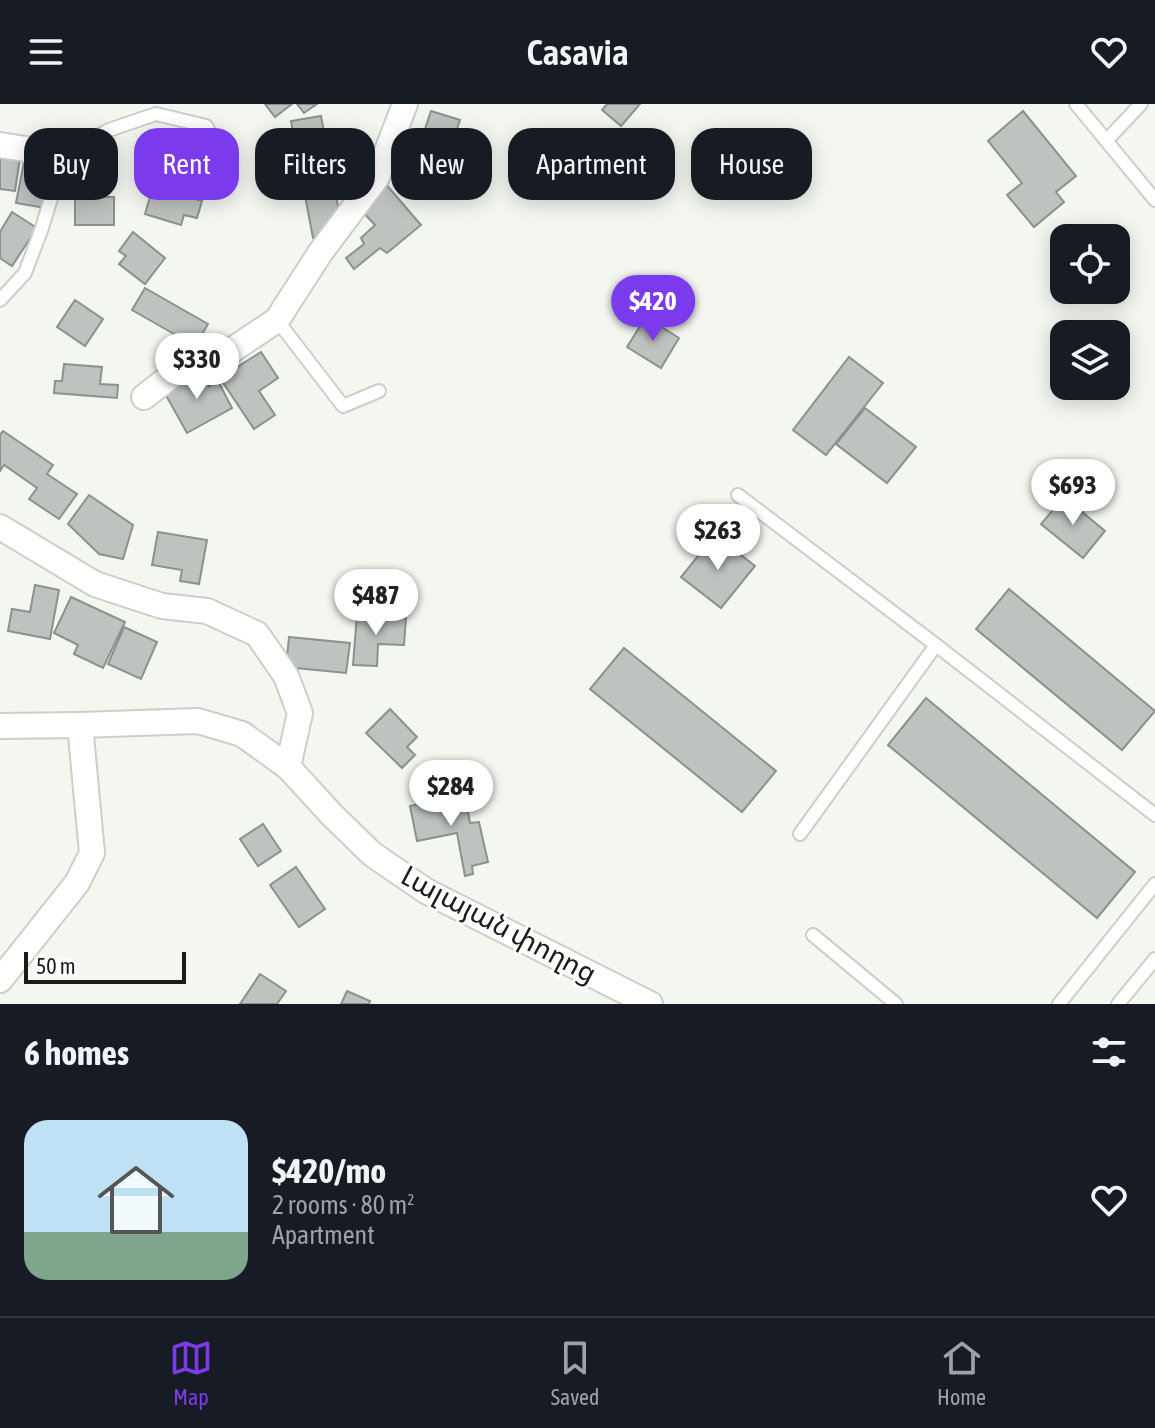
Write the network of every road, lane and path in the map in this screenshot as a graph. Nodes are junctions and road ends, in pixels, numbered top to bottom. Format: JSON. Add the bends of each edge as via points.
{"nodes":[{"id":1,"x":405,"y":104,"type":"edge"},
{"id":2,"x":1076,"y":104,"type":"edge"},
{"id":3,"x":1141,"y":104,"type":"edge"},
{"id":4,"x":155,"y":109,"type":"edge"},
{"id":5,"x":113,"y":128,"type":"edge"},
{"id":6,"x":207,"y":128,"type":"edge"},
{"id":7,"x":1107,"y":140,"type":"junction"},
{"id":8,"x":0,"y":145,"type":"edge"},
{"id":9,"x":24,"y":149,"type":"edge"},
{"id":10,"x":50,"y":200,"type":"edge"},
{"id":11,"x":1155,"y":200,"type":"edge"},
{"id":12,"x":0,"y":300,"type":"edge"},
{"id":13,"x":277,"y":320,"type":"junction"},
{"id":14,"x":379,"y":391,"type":"dead end"},
{"id":15,"x":144,"y":397,"type":"dead end"},
{"id":16,"x":738,"y":495,"type":"dead end"},
{"id":17,"x":0,"y":527,"type":"edge"},
{"id":18,"x":936,"y":645,"type":"junction"},
{"id":19,"x":80,"y":725,"type":"junction"},
{"id":20,"x":0,"y":726,"type":"edge"},
{"id":21,"x":288,"y":767,"type":"junction"},
{"id":22,"x":1155,"y":815,"type":"edge"},
{"id":23,"x":800,"y":834,"type":"dead end"},
{"id":24,"x":1155,"y":884,"type":"edge"},
{"id":25,"x":813,"y":935,"type":"dead end"},
{"id":26,"x":1155,"y":959,"type":"edge"},
{"id":27,"x":0,"y":980,"type":"edge"},
{"id":28,"x":650,"y":1004,"type":"edge"},
{"id":29,"x":896,"y":1004,"type":"edge"},
{"id":30,"x":1059,"y":1004,"type":"edge"},
{"id":31,"x":1118,"y":1004,"type":"edge"}],
"edges":[{"from":1,"to":13,"type":"street","via":[[377,177]]},
{"from":2,"to":7,"type":"lane"},
{"from":3,"to":7,"type":"lane"},
{"from":4,"to":5,"type":"lane"},
{"from":4,"to":6,"type":"lane"},
{"from":7,"to":11,"type":"lane"},
{"from":8,"to":9,"type":"street"},
{"from":10,"to":12,"type":"lane","via":[[25,273]]},
{"from":13,"to":14,"type":"lane","via":[[343,406]]},
{"from":13,"to":15,"type":"street","via":[[226,354],[194,358]]},
{"from":16,"to":18,"type":"lane"},
{"from":17,"to":21,"type":"street","via":[[95,584],[162,606],[207,611],[257,634],[286,676],[300,713]]},
{"from":18,"to":22,"type":"lane"},
{"from":18,"to":23,"type":"lane"},
{"from":19,"to":20,"type":"street","name":"Լալայան փողոց"},
{"from":19,"to":21,"type":"street","name":"Լալայան փողոց","via":[[198,721],[242,734]]},
{"from":19,"to":27,"type":"street","via":[[92,853],[77,883]]},
{"from":21,"to":28,"type":"street","name":"Լալայան փողոց","via":[[372,854],[426,891]]},
{"from":24,"to":30,"type":"lane"},
{"from":25,"to":29,"type":"lane"},
{"from":26,"to":31,"type":"lane"}]}
